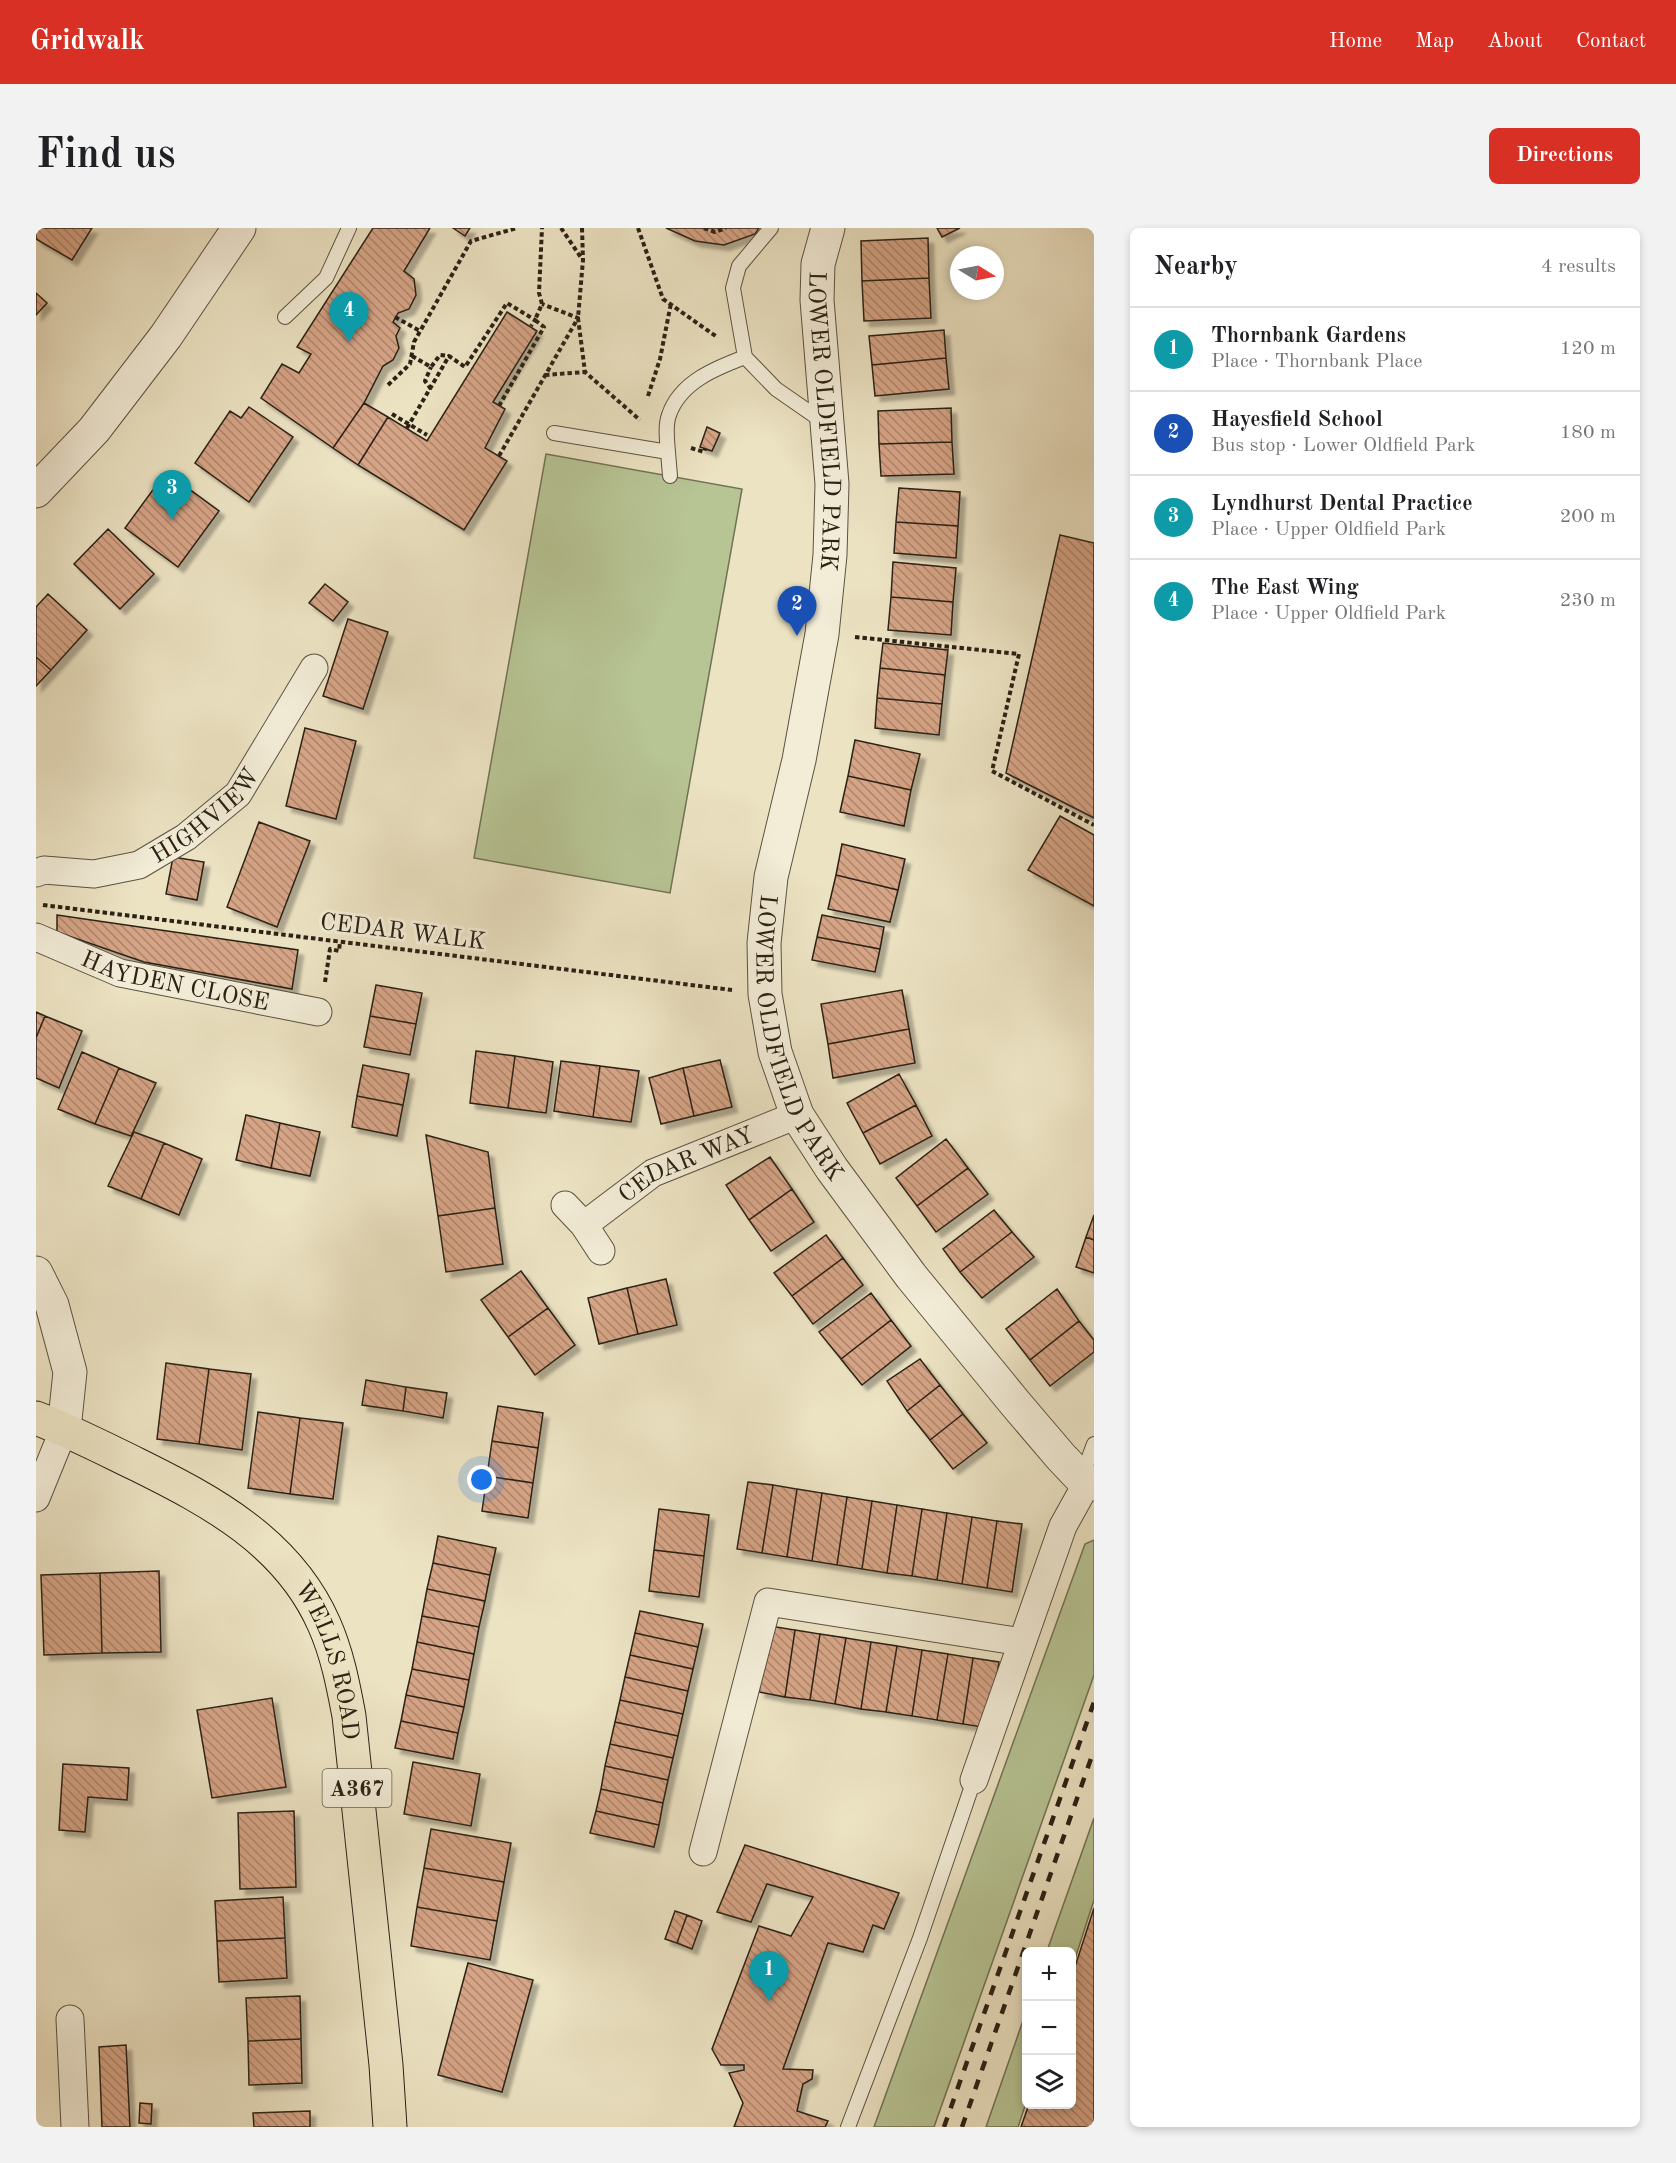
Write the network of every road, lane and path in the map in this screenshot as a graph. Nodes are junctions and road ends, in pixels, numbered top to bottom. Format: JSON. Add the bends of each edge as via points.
{"nodes":[{"id":1,"x":239,"y":228,"type":"edge"},
{"id":2,"x":350,"y":228,"type":"edge"},
{"id":3,"x":517,"y":228,"type":"edge"},
{"id":4,"x":542,"y":228,"type":"edge"},
{"id":5,"x":561,"y":228,"type":"edge"},
{"id":6,"x":582,"y":228,"type":"edge"},
{"id":7,"x":638,"y":228,"type":"edge"},
{"id":8,"x":704,"y":228,"type":"edge"},
{"id":9,"x":726,"y":228,"type":"edge"},
{"id":10,"x":771,"y":228,"type":"edge"},
{"id":11,"x":828,"y":228,"type":"edge"},
{"id":12,"x":583,"y":260,"type":"junction"},
{"id":13,"x":670,"y":303,"type":"junction"},
{"id":14,"x":542,"y":304,"type":"junction"},
{"id":15,"x":285,"y":317,"type":"dead end"},
{"id":16,"x":395,"y":317,"type":"dead end"},
{"id":17,"x":578,"y":318,"type":"junction"},
{"id":18,"x":534,"y":320,"type":"junction"},
{"id":19,"x":531,"y":326,"type":"dead end"},
{"id":20,"x":420,"y":331,"type":"junction"},
{"id":21,"x":412,"y":356,"type":"junction"},
{"id":22,"x":449,"y":356,"type":"junction"},
{"id":23,"x":744,"y":357,"type":"junction"},
{"id":24,"x":431,"y":367,"type":"junction"},
{"id":25,"x":585,"y":372,"type":"junction"},
{"id":26,"x":545,"y":375,"type":"junction"},
{"id":27,"x":388,"y":386,"type":"dead end"},
{"id":28,"x":431,"y":389,"type":"junction"},
{"id":29,"x":647,"y":400,"type":"dead end"},
{"id":30,"x":499,"y":406,"type":"dead end"},
{"id":31,"x":644,"y":410,"type":"dead end"},
{"id":32,"x":392,"y":414,"type":"dead end"},
{"id":33,"x":640,"y":420,"type":"junction"},
{"id":34,"x":827,"y":424,"type":"junction"},
{"id":35,"x":408,"y":427,"type":"junction"},
{"id":36,"x":554,"y":433,"type":"dead end"},
{"id":37,"x":427,"y":435,"type":"dead end"},
{"id":38,"x":632,"y":445,"type":"junction"},
{"id":39,"x":668,"y":452,"type":"junction"},
{"id":40,"x":499,"y":456,"type":"dead end"},
{"id":41,"x":670,"y":476,"type":"dead end"},
{"id":42,"x":36,"y":491,"type":"edge"},
{"id":43,"x":822,"y":634,"type":"junction"},
{"id":44,"x":314,"y":668,"type":"dead end"},
{"id":45,"x":1094,"y":825,"type":"edge"},
{"id":46,"x":36,"y":873,"type":"edge"},
{"id":47,"x":36,"y":904,"type":"edge"},
{"id":48,"x":36,"y":937,"type":"edge"},
{"id":49,"x":340,"y":942,"type":"junction"},
{"id":50,"x":765,"y":994,"type":"junction"},
{"id":51,"x":320,"y":1014,"type":"joint"},
{"id":52,"x":797,"y":1115,"type":"junction"},
{"id":53,"x":565,"y":1205,"type":"dead end"},
{"id":54,"x":584,"y":1225,"type":"junction"},
{"id":55,"x":600,"y":1251,"type":"dead end"},
{"id":56,"x":36,"y":1273,"type":"edge"},
{"id":57,"x":50,"y":1423,"type":"edge"},
{"id":58,"x":1094,"y":1444,"type":"edge"},
{"id":59,"x":1088,"y":1481,"type":"edge"},
{"id":60,"x":36,"y":1498,"type":"edge"},
{"id":61,"x":1022,"y":1642,"type":"junction"},
{"id":62,"x":975,"y":1780,"type":"joint"},
{"id":63,"x":703,"y":1852,"type":"dead end"},
{"id":64,"x":70,"y":2019,"type":"dead end"},
{"id":65,"x":75,"y":2127,"type":"edge"},
{"id":66,"x":390,"y":2127,"type":"edge"},
{"id":67,"x":848,"y":2127,"type":"edge"}],
"edges":[{"from":1,"to":42,"type":"street","via":[[166,336],[109,411]]},
{"from":2,"to":15,"type":"lane","via":[[326,278]]},
{"from":3,"to":20,"type":"path","via":[[471,241]]},
{"from":4,"to":14,"type":"path"},
{"from":5,"to":12,"type":"path"},
{"from":6,"to":12,"type":"path"},
{"from":7,"to":13,"type":"path","via":[[663,298]]},
{"from":8,"to":9,"type":"path","via":[[715,232]]},
{"from":10,"to":23,"type":"lane","via":[[739,266],[733,288]]},
{"from":11,"to":34,"type":"street","name":"LOWER OLDFIELD PARK","via":[[819,264],[818,300]]},
{"from":12,"to":17,"type":"path"},
{"from":13,"to":23,"type":"path"},
{"from":13,"to":29,"type":"path","via":[[660,359]]},
{"from":14,"to":17,"type":"path"},
{"from":14,"to":18,"type":"path"},
{"from":16,"to":20,"type":"path"},
{"from":17,"to":25,"type":"path"},
{"from":17,"to":26,"type":"path"},
{"from":18,"to":19,"type":"path"},
{"from":18,"to":22,"type":"path","via":[[507,303],[465,367]]},
{"from":18,"to":30,"type":"path","via":[[544,327]]},
{"from":20,"to":21,"type":"path"},
{"from":21,"to":24,"type":"path"},
{"from":21,"to":27,"type":"path","via":[[410,364]]},
{"from":22,"to":24,"type":"path","via":[[440,355]]},
{"from":22,"to":28,"type":"path"},
{"from":23,"to":34,"type":"lane","via":[[777,389]]},
{"from":23,"to":39,"type":"lane","via":[[705,373],[684,392],[669,415]]},
{"from":24,"to":28,"type":"path","via":[[425,381]]},
{"from":25,"to":26,"type":"path"},
{"from":25,"to":33,"type":"path"},
{"from":26,"to":40,"type":"path"},
{"from":28,"to":35,"type":"path"},
{"from":31,"to":33,"type":"path"},
{"from":32,"to":35,"type":"path"},
{"from":33,"to":38,"type":"path"},
{"from":34,"to":43,"type":"street","name":"LOWER OLDFIELD PARK","via":[[831,531]]},
{"from":35,"to":37,"type":"path"},
{"from":36,"to":38,"type":"lane"},
{"from":38,"to":39,"type":"lane"},
{"from":39,"to":41,"type":"lane"},
{"from":43,"to":45,"type":"path","via":[[1019,654],[992,771]]},
{"from":43,"to":50,"type":"street","name":"LOWER OLDFIELD PARK","via":[[799,760],[771,877],[764,943]]},
{"from":44,"to":46,"type":"street","name":"HIGHVIEW","via":[[238,794],[186,837],[139,865],[94,874],[44,870]]},
{"from":47,"to":49,"type":"path","name":"CEDAR WALK"},
{"from":48,"to":51,"type":"street","name":"HAYDEN CLOSE","via":[[120,973]]},
{"from":49,"to":50,"type":"path","name":"CEDAR WALK"},
{"from":49,"to":51,"type":"path","via":[[339,951],[330,949]]},
{"from":50,"to":52,"type":"street","name":"LOWER OLDFIELD PARK","via":[[775,1052]]},
{"from":52,"to":54,"type":"street","name":"CEDAR WAY","via":[[653,1173]]},
{"from":52,"to":59,"type":"street","name":"LOWER OLDFIELD PARK","via":[[911,1276],[1045,1439]]},
{"from":53,"to":54,"type":"street"},
{"from":54,"to":55,"type":"street"},
{"from":56,"to":57,"type":"street","via":[[52,1305],[70,1372]]},
{"from":57,"to":60,"type":"street"},
{"from":57,"to":66,"type":"main road","name":"WELLS ROAD","number":"A367","via":[[207,1500],[242,1523],[302,1586],[323,1622],[339,1666],[349,1716]]},
{"from":58,"to":59,"type":"lane"},
{"from":59,"to":61,"type":"street","via":[[1063,1526]]},
{"from":61,"to":62,"type":"street"},
{"from":61,"to":63,"type":"street","via":[[768,1602]]},
{"from":62,"to":67,"type":"lane"},
{"from":64,"to":65,"type":"street"}]}
